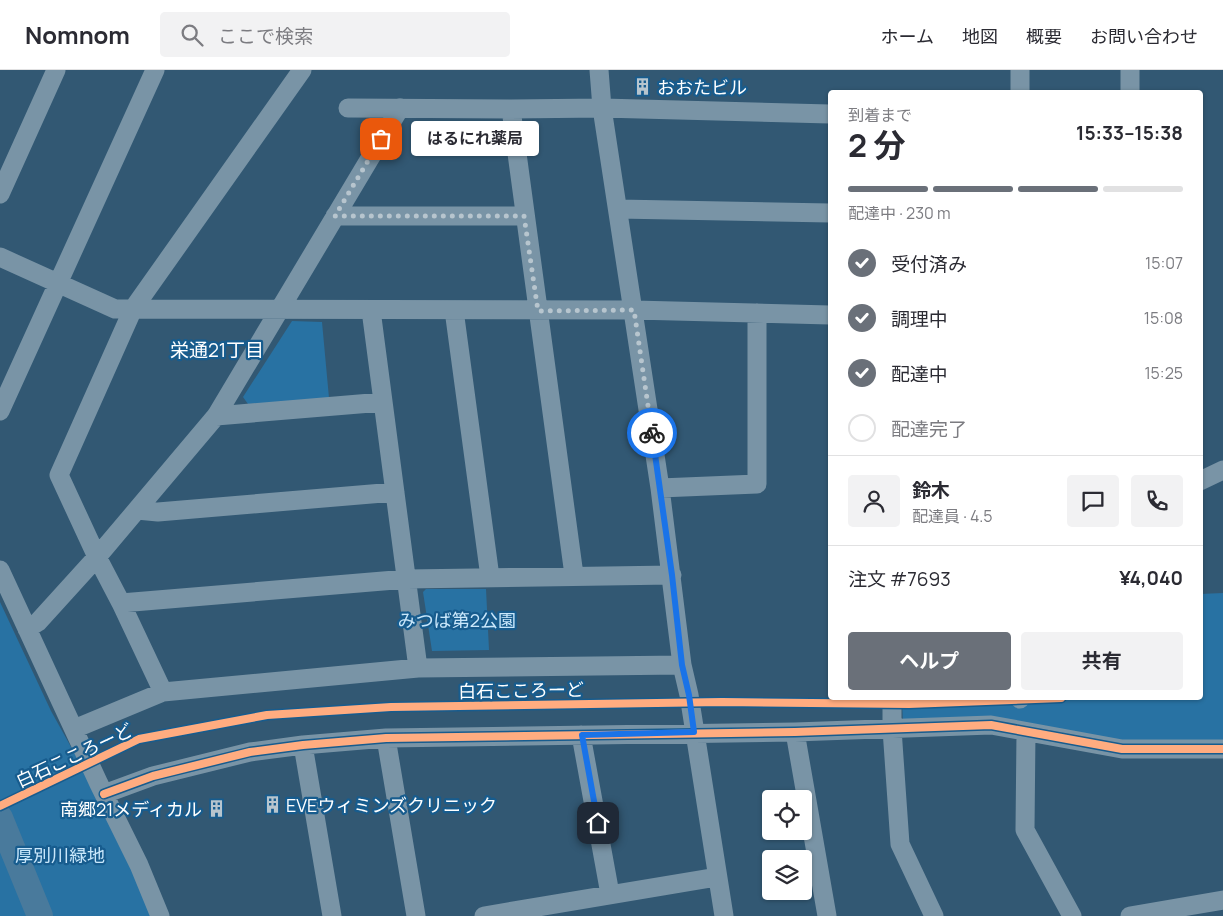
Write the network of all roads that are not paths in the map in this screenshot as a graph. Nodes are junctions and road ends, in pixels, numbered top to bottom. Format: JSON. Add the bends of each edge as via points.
{"nodes":[{"id":1,"x":56,"y":70,"type":"edge"},
{"id":2,"x":155,"y":70,"type":"edge"},
{"id":3,"x":302,"y":70,"type":"edge"},
{"id":4,"x":599,"y":70,"type":"edge"},
{"id":5,"x":1020,"y":70,"type":"edge"},
{"id":6,"x":1130,"y":70,"type":"edge"},
{"id":7,"x":1020,"y":90,"type":"edge"},
{"id":8,"x":1130,"y":90,"type":"edge"},
{"id":9,"x":348,"y":108,"type":"dead end"},
{"id":10,"x":400,"y":108,"type":"junction"},
{"id":11,"x":602,"y":108,"type":"junction"},
{"id":12,"x":511,"y":109,"type":"junction"},
{"id":13,"x":828,"y":114,"type":"edge"},
{"id":14,"x":0,"y":194,"type":"edge"},
{"id":15,"x":618,"y":209,"type":"junction"},
{"id":16,"x":828,"y":214,"type":"edge"},
{"id":17,"x":335,"y":216,"type":"junction"},
{"id":18,"x":524,"y":216,"type":"junction"},
{"id":19,"x":0,"y":257,"type":"edge"},
{"id":20,"x":58,"y":284,"type":"junction"},
{"id":21,"x":133,"y":309,"type":"junction"},
{"id":22,"x":279,"y":310,"type":"junction"},
{"id":23,"x":371,"y":310,"type":"junction"},
{"id":24,"x":454,"y":310,"type":"junction"},
{"id":25,"x":634,"y":310,"type":"junction"},
{"id":26,"x":538,"y":311,"type":"junction"},
{"id":27,"x":757,"y":313,"type":"junction"},
{"id":28,"x":828,"y":314,"type":"edge"},
{"id":29,"x":383,"y":402,"type":"junction"},
{"id":30,"x":0,"y":411,"type":"edge"},
{"id":31,"x":216,"y":416,"type":"junction"},
{"id":32,"x":1223,"y":470,"type":"edge"},
{"id":33,"x":1203,"y":480,"type":"edge"},
{"id":34,"x":660,"y":488,"type":"junction"},
{"id":35,"x":395,"y":492,"type":"junction"},
{"id":36,"x":137,"y":510,"type":"junction"},
{"id":37,"x":96,"y":557,"type":"junction"},
{"id":38,"x":0,"y":570,"type":"edge"},
{"id":39,"x":672,"y":575,"type":"junction"},
{"id":40,"x":574,"y":576,"type":"junction"},
{"id":41,"x":490,"y":577,"type":"junction"},
{"id":42,"x":407,"y":579,"type":"junction"},
{"id":43,"x":121,"y":603,"type":"junction"},
{"id":44,"x":27,"y":629,"type":"junction"},
{"id":45,"x":682,"y":665,"type":"junction"},
{"id":46,"x":418,"y":668,"type":"junction"},
{"id":47,"x":163,"y":692,"type":"junction"},
{"id":48,"x":892,"y":700,"type":"edge"},
{"id":49,"x":74,"y":729,"type":"junction"},
{"id":50,"x":892,"y":729,"type":"junction"},
{"id":51,"x":694,"y":732,"type":"junction"},
{"id":52,"x":795,"y":732,"type":"junction"},
{"id":53,"x":1026,"y":732,"type":"junction"},
{"id":54,"x":582,"y":735,"type":"junction"},
{"id":55,"x":386,"y":738,"type":"junction"},
{"id":56,"x":303,"y":745,"type":"junction"},
{"id":57,"x":1223,"y":749,"type":"edge"},
{"id":58,"x":104,"y":794,"type":"junction"},
{"id":59,"x":717,"y":877,"type":"junction"},
{"id":60,"x":610,"y":894,"type":"junction"},
{"id":61,"x":1223,"y":900,"type":"edge"},
{"id":62,"x":160,"y":916,"type":"edge"},
{"id":63,"x":332,"y":916,"type":"edge"},
{"id":64,"x":416,"y":916,"type":"edge"},
{"id":65,"x":484,"y":916,"type":"edge"},
{"id":66,"x":724,"y":916,"type":"edge"},
{"id":67,"x":827,"y":916,"type":"edge"},
{"id":68,"x":934,"y":916,"type":"edge"},
{"id":69,"x":1072,"y":916,"type":"edge"},
{"id":70,"x":1130,"y":916,"type":"edge"}],
"edges":[{"from":1,"to":14,"type":"street"},
{"from":2,"to":20,"type":"street"},
{"from":3,"to":21,"type":"street"},
{"from":4,"to":11,"type":"street"},
{"from":5,"to":7,"type":"street"},
{"from":6,"to":8,"type":"street"},
{"from":9,"to":10,"type":"street"},
{"from":10,"to":12,"type":"street"},
{"from":10,"to":17,"type":"street"},
{"from":11,"to":12,"type":"street"},
{"from":11,"to":13,"type":"street"},
{"from":11,"to":15,"type":"street"},
{"from":12,"to":18,"type":"street"},
{"from":15,"to":16,"type":"street"},
{"from":15,"to":25,"type":"street"},
{"from":17,"to":18,"type":"street"},
{"from":17,"to":22,"type":"street"},
{"from":18,"to":26,"type":"street"},
{"from":19,"to":20,"type":"street"},
{"from":20,"to":21,"type":"street","via":[[115,309]]},
{"from":20,"to":30,"type":"street"},
{"from":21,"to":22,"type":"street"},
{"from":21,"to":37,"type":"street","via":[[59,475]]},
{"from":22,"to":23,"type":"street"},
{"from":22,"to":31,"type":"street"},
{"from":23,"to":24,"type":"street"},
{"from":23,"to":29,"type":"street"},
{"from":24,"to":26,"type":"street"},
{"from":24,"to":41,"type":"street"},
{"from":25,"to":26,"type":"street"},
{"from":25,"to":27,"type":"street"},
{"from":25,"to":34,"type":"street"},
{"from":26,"to":40,"type":"street"},
{"from":27,"to":28,"type":"street"},
{"from":27,"to":34,"type":"street","via":[[757,484]]},
{"from":29,"to":31,"type":"street"},
{"from":29,"to":35,"type":"street"},
{"from":31,"to":36,"type":"street"},
{"from":32,"to":33,"type":"street"},
{"from":34,"to":39,"type":"street"},
{"from":35,"to":36,"type":"street","via":[[158,512]]},
{"from":35,"to":42,"type":"street"},
{"from":36,"to":37,"type":"street"},
{"from":37,"to":43,"type":"street"},
{"from":37,"to":44,"type":"street","via":[[38,622]]},
{"from":38,"to":44,"type":"street"},
{"from":39,"to":40,"type":"street"},
{"from":39,"to":45,"type":"street"},
{"from":40,"to":41,"type":"street"},
{"from":41,"to":42,"type":"street"},
{"from":42,"to":43,"type":"street"},
{"from":42,"to":46,"type":"street"},
{"from":43,"to":47,"type":"street"},
{"from":44,"to":49,"type":"street"},
{"from":45,"to":46,"type":"street"},
{"from":45,"to":51,"type":"street"},
{"from":46,"to":47,"type":"street"},
{"from":47,"to":49,"type":"street"},
{"from":48,"to":50,"type":"street"},
{"from":49,"to":58,"type":"street"},
{"from":50,"to":52,"type":"street"},
{"from":50,"to":53,"type":"street","via":[[991,725]]},
{"from":50,"to":68,"type":"street","via":[[900,844]]},
{"from":51,"to":52,"type":"street"},
{"from":51,"to":54,"type":"street"},
{"from":51,"to":59,"type":"street"},
{"from":52,"to":67,"type":"street"},
{"from":53,"to":57,"type":"street","via":[[1122,749]]},
{"from":53,"to":69,"type":"street","via":[[1025,830]]},
{"from":54,"to":55,"type":"street"},
{"from":54,"to":60,"type":"street"},
{"from":55,"to":56,"type":"street"},
{"from":55,"to":64,"type":"street"},
{"from":56,"to":58,"type":"street","via":[[250,752],[153,776]]},
{"from":56,"to":63,"type":"street"},
{"from":58,"to":62,"type":"street"},
{"from":59,"to":60,"type":"street"},
{"from":59,"to":66,"type":"street"},
{"from":60,"to":65,"type":"street"},
{"from":61,"to":70,"type":"street"}]}
